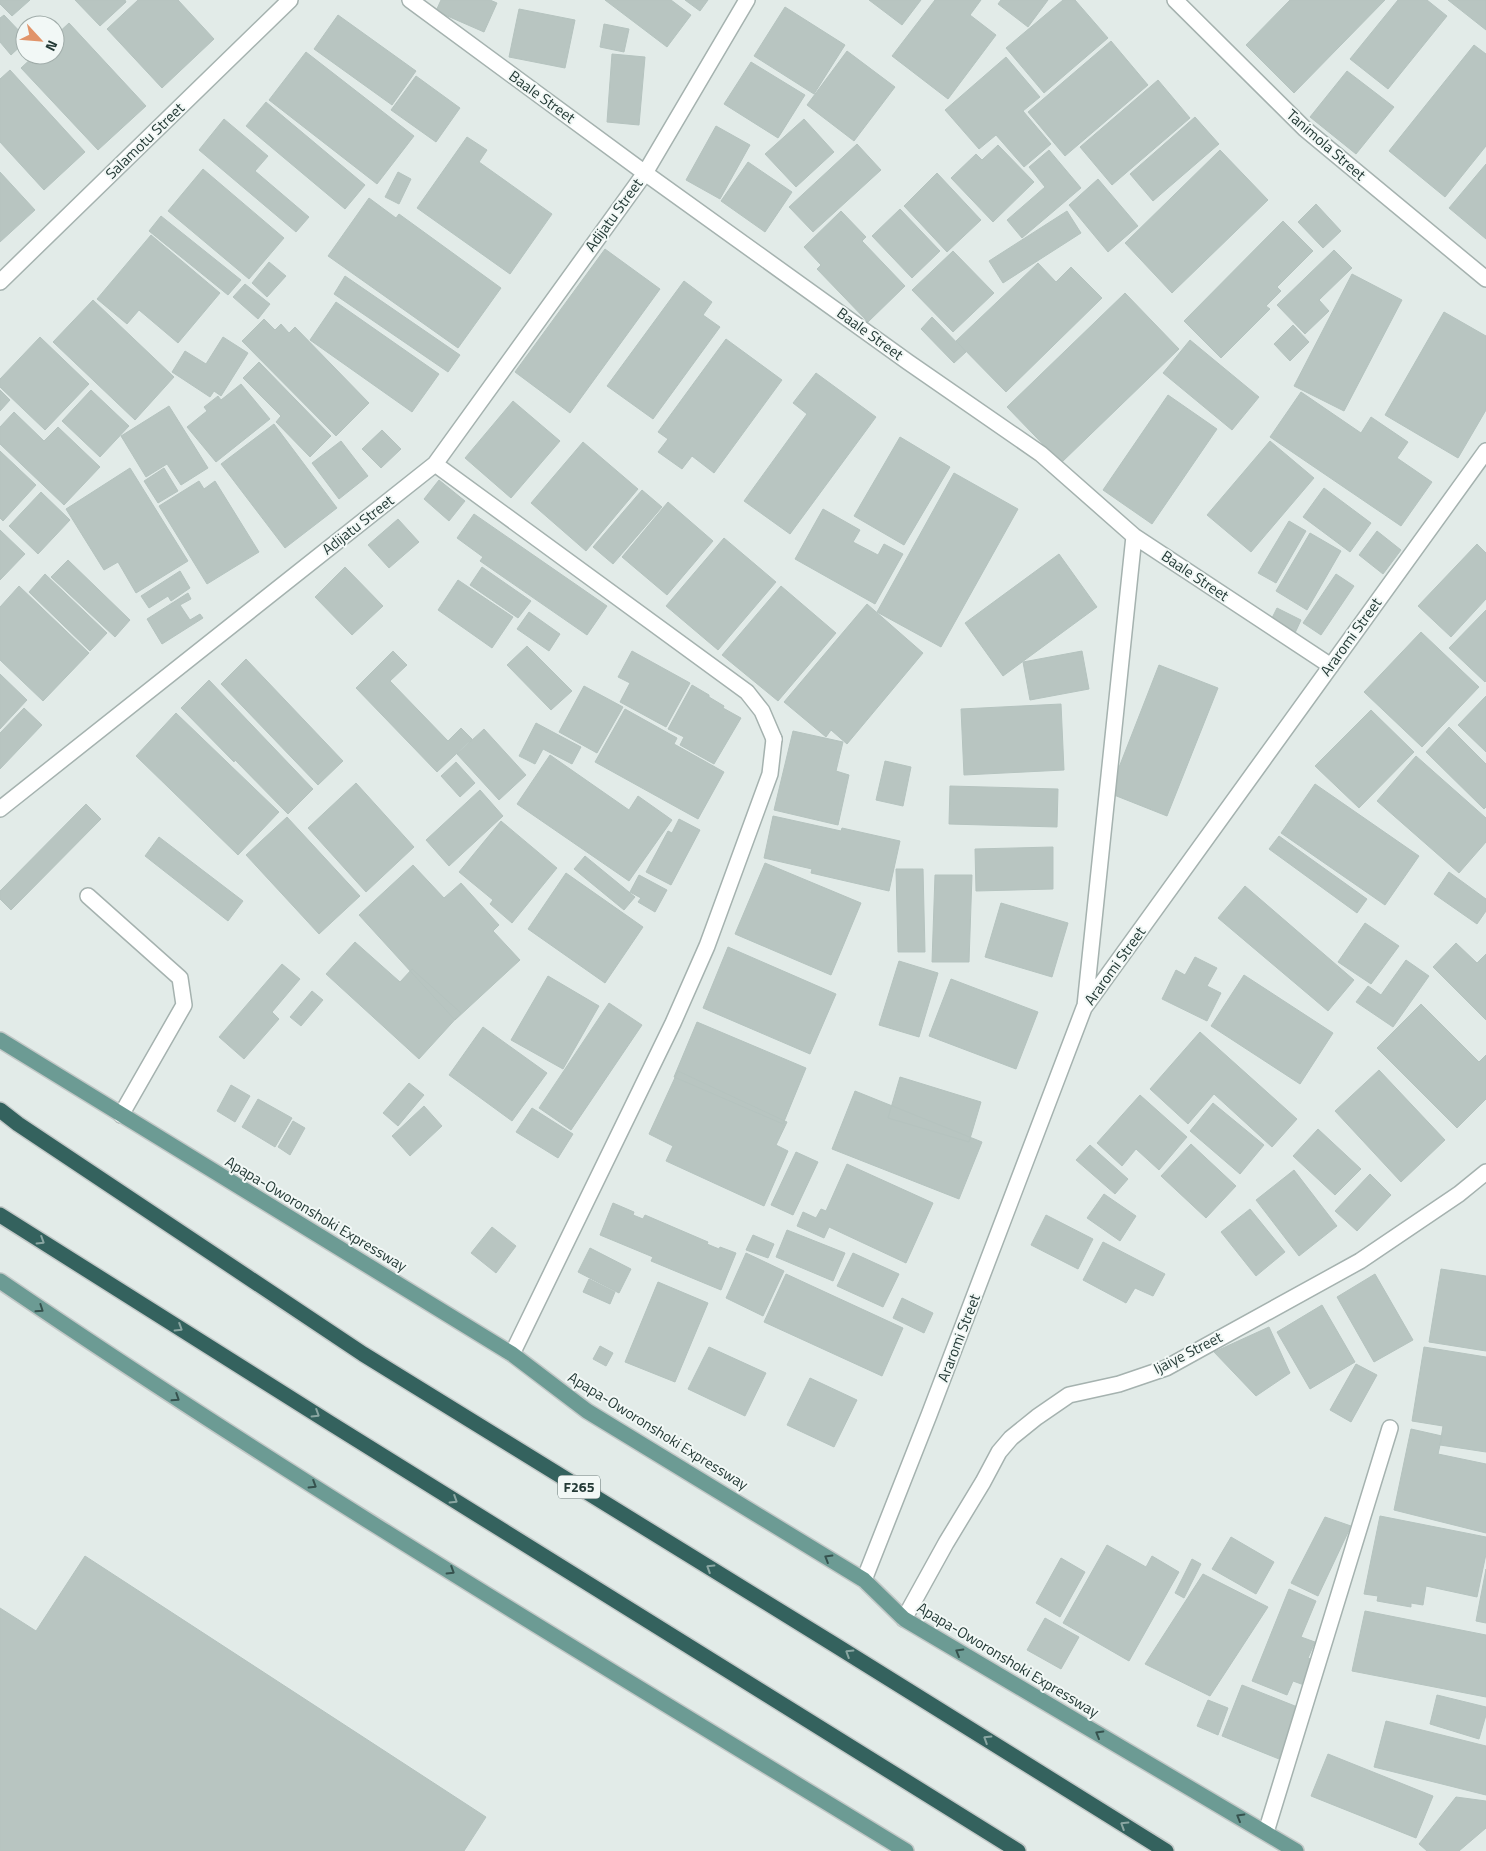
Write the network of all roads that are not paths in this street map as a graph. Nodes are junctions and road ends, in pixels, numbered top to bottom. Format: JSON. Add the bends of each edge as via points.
{"nodes":[{"id":1,"x":290,"y":0,"type":"edge"},
{"id":2,"x":410,"y":0,"type":"edge"},
{"id":3,"x":747,"y":0,"type":"edge"},
{"id":4,"x":1175,"y":0,"type":"edge"},
{"id":5,"x":645,"y":173,"type":"junction"},
{"id":6,"x":1486,"y":279,"type":"edge"},
{"id":7,"x":0,"y":282,"type":"edge"},
{"id":8,"x":1486,"y":451,"type":"edge"},
{"id":9,"x":435,"y":464,"type":"junction"},
{"id":10,"x":1134,"y":536,"type":"junction"},
{"id":11,"x":1331,"y":666,"type":"junction"},
{"id":12,"x":0,"y":809,"type":"edge"},
{"id":13,"x":88,"y":896,"type":"dead end"},
{"id":14,"x":1084,"y":1008,"type":"junction"},
{"id":15,"x":0,"y":1040,"type":"edge"},
{"id":16,"x":0,"y":1110,"type":"edge"},
{"id":17,"x":121,"y":1115,"type":"junction"},
{"id":18,"x":1486,"y":1172,"type":"edge"},
{"id":19,"x":0,"y":1215,"type":"edge"},
{"id":20,"x":0,"y":1281,"type":"edge"},
{"id":21,"x":512,"y":1354,"type":"junction"},
{"id":22,"x":1390,"y":1428,"type":"dead end"},
{"id":23,"x":864,"y":1580,"type":"junction"},
{"id":24,"x":904,"y":1619,"type":"junction"},
{"id":25,"x":1266,"y":1832,"type":"junction"},
{"id":26,"x":906,"y":1851,"type":"edge"},
{"id":27,"x":1018,"y":1851,"type":"edge"},
{"id":28,"x":1166,"y":1851,"type":"edge"},
{"id":29,"x":1296,"y":1851,"type":"edge"}],
"edges":[{"from":1,"to":7,"type":"street","name":"Salamotu Street"},
{"from":2,"to":5,"type":"street","name":"Baale Street"},
{"from":3,"to":5,"type":"street","name":"Adijatu Street"},
{"from":4,"to":6,"type":"street","name":"Tanimola Street","via":[[1305,129]]},
{"from":5,"to":9,"type":"street","name":"Adijatu Street"},
{"from":5,"to":10,"type":"street","name":"Baale Street","via":[[1041,454]]},
{"from":8,"to":11,"type":"street","name":"Araromi Street"},
{"from":9,"to":12,"type":"street","name":"Adijatu Street"},
{"from":9,"to":21,"type":"street","via":[[747,692],[762,711],[774,739],[770,774],[707,946],[673,1023]]},
{"from":10,"to":11,"type":"street","name":"Baale Street"},
{"from":10,"to":14,"type":"street"},
{"from":11,"to":14,"type":"street","name":"Araromi Street"},
{"from":13,"to":17,"type":"street","via":[[180,978],[184,1005]]},
{"from":14,"to":23,"type":"street","name":"Araromi Street"},
{"from":15,"to":17,"type":"main road","name":"Apapa-Oworonshoki Expressway"},
{"from":28,"to":16,"type":"highway","number":"F265","one_way":true,"via":[[363,1354]]},
{"from":17,"to":21,"type":"main road","name":"Apapa-Oworonshoki Expressway"},
{"from":18,"to":24,"type":"street","name":"Ijaiye Street","via":[[1360,1261],[1166,1368],[1119,1384],[1069,1395],[1037,1417],[1011,1438],[1000,1452]]},
{"from":19,"to":27,"type":"highway","one_way":true},
{"from":20,"to":26,"type":"main road","one_way":true,"via":[[303,1479]]},
{"from":23,"to":21,"type":"main road","name":"Apapa-Oworonshoki Expressway","one_way":true,"via":[[587,1411]]},
{"from":22,"to":25,"type":"street"},
{"from":23,"to":24,"type":"main road","name":"Apapa-Oworonshoki Expressway"},
{"from":25,"to":24,"type":"main road","name":"Apapa-Oworonshoki Expressway","one_way":true},
{"from":25,"to":29,"type":"main road","name":"Apapa-Oworonshoki Expressway"}]}
